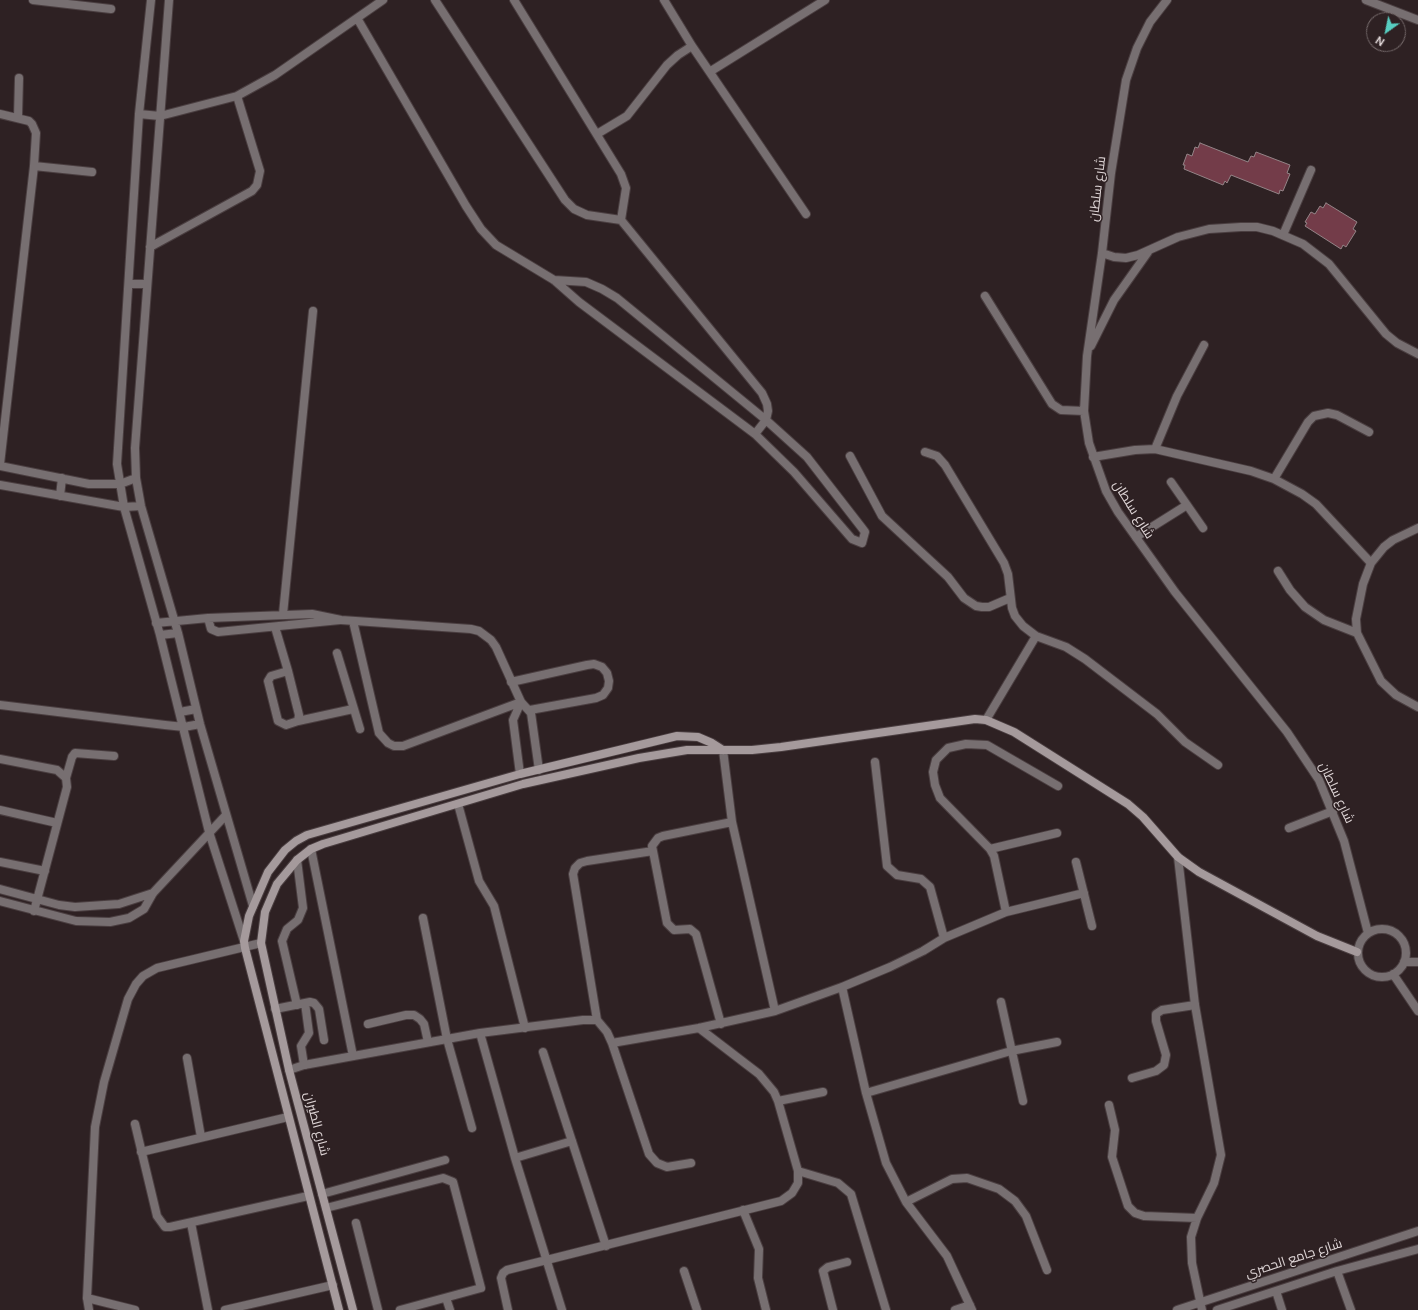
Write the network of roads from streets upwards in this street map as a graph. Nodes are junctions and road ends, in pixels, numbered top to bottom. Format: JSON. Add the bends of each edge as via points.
{"nodes":[{"id":1,"x":33,"y":0,"type":"edge"},
{"id":2,"x":150,"y":0,"type":"edge"},
{"id":3,"x":169,"y":0,"type":"edge"},
{"id":4,"x":383,"y":0,"type":"edge"},
{"id":5,"x":434,"y":0,"type":"edge"},
{"id":6,"x":514,"y":0,"type":"edge"},
{"id":7,"x":664,"y":0,"type":"edge"},
{"id":8,"x":825,"y":0,"type":"edge"},
{"id":9,"x":1167,"y":0,"type":"edge"},
{"id":10,"x":1366,"y":0,"type":"edge"},
{"id":11,"x":112,"y":9,"type":"dead end"},
{"id":12,"x":357,"y":18,"type":"junction"},
{"id":13,"x":1418,"y":20,"type":"edge"},
{"id":14,"x":692,"y":46,"type":"junction"},
{"id":15,"x":711,"y":71,"type":"junction"},
{"id":16,"x":19,"y":78,"type":"dead end"},
{"id":17,"x":237,"y":96,"type":"junction"},
{"id":18,"x":0,"y":114,"type":"edge"},
{"id":19,"x":139,"y":114,"type":"junction"},
{"id":20,"x":160,"y":116,"type":"junction"},
{"id":21,"x":18,"y":117,"type":"junction"},
{"id":22,"x":597,"y":134,"type":"junction"},
{"id":23,"x":34,"y":166,"type":"junction"},
{"id":24,"x":1311,"y":170,"type":"dead end"},
{"id":25,"x":92,"y":172,"type":"dead end"},
{"id":26,"x":806,"y":214,"type":"dead end"},
{"id":27,"x":621,"y":220,"type":"junction"},
{"id":28,"x":1283,"y":235,"type":"junction"},
{"id":29,"x":150,"y":247,"type":"junction"},
{"id":30,"x":1150,"y":250,"type":"junction"},
{"id":31,"x":1102,"y":254,"type":"junction"},
{"id":32,"x":554,"y":280,"type":"junction"},
{"id":33,"x":128,"y":284,"type":"junction"},
{"id":34,"x":147,"y":284,"type":"junction"},
{"id":35,"x":985,"y":296,"type":"dead end"},
{"id":36,"x":313,"y":311,"type":"dead end"},
{"id":37,"x":1204,"y":345,"type":"dead end"},
{"id":38,"x":1418,"y":354,"type":"edge"},
{"id":39,"x":1087,"y":356,"type":"junction"},
{"id":40,"x":1084,"y":411,"type":"junction"},
{"id":41,"x":766,"y":420,"type":"junction"},
{"id":42,"x":1369,"y":432,"type":"dead end"},
{"id":43,"x":755,"y":434,"type":"junction"},
{"id":44,"x":1155,"y":449,"type":"junction"},
{"id":45,"x":925,"y":452,"type":"dead end"},
{"id":46,"x":850,"y":456,"type":"dead end"},
{"id":47,"x":1093,"y":457,"type":"junction"},
{"id":48,"x":0,"y":465,"type":"edge"},
{"id":49,"x":62,"y":478,"type":"junction"},
{"id":50,"x":136,"y":478,"type":"junction"},
{"id":51,"x":1274,"y":479,"type":"junction"},
{"id":52,"x":1171,"y":482,"type":"dead end"},
{"id":53,"x":120,"y":484,"type":"junction"},
{"id":54,"x":0,"y":485,"type":"edge"},
{"id":55,"x":60,"y":496,"type":"junction"},
{"id":56,"x":1188,"y":505,"type":"junction"},
{"id":57,"x":141,"y":506,"type":"junction"},
{"id":58,"x":124,"y":508,"type":"junction"},
{"id":59,"x":1203,"y":528,"type":"dead end"},
{"id":60,"x":1418,"y":528,"type":"edge"},
{"id":61,"x":1136,"y":537,"type":"junction"},
{"id":62,"x":1371,"y":563,"type":"junction"},
{"id":63,"x":1278,"y":570,"type":"dead end"},
{"id":64,"x":1010,"y":598,"type":"junction"},
{"id":65,"x":283,"y":614,"type":"junction"},
{"id":66,"x":208,"y":618,"type":"junction"},
{"id":67,"x":341,"y":620,"type":"junction"},
{"id":68,"x":353,"y":621,"type":"junction"},
{"id":69,"x":174,"y":622,"type":"junction"},
{"id":70,"x":156,"y":624,"type":"junction"},
{"id":71,"x":275,"y":627,"type":"junction"},
{"id":72,"x":178,"y":633,"type":"junction"},
{"id":73,"x":1357,"y":633,"type":"junction"},
{"id":74,"x":160,"y":636,"type":"junction"},
{"id":75,"x":1036,"y":636,"type":"junction"},
{"id":76,"x":337,"y":653,"type":"dead end"},
{"id":77,"x":288,"y":671,"type":"junction"},
{"id":78,"x":511,"y":682,"type":"junction"},
{"id":79,"x":521,"y":702,"type":"junction"},
{"id":80,"x":0,"y":705,"type":"edge"},
{"id":81,"x":1418,"y":707,"type":"edge"},
{"id":82,"x":196,"y":709,"type":"junction"},
{"id":83,"x":353,"y":709,"type":"junction"},
{"id":84,"x":530,"y":710,"type":"junction"},
{"id":85,"x":180,"y":712,"type":"junction"},
{"id":86,"x":986,"y":720,"type":"junction"},
{"id":87,"x":298,"y":721,"type":"junction"},
{"id":88,"x":200,"y":724,"type":"junction"},
{"id":89,"x":184,"y":727,"type":"junction"},
{"id":90,"x":360,"y":729,"type":"dead end"},
{"id":91,"x":723,"y":750,"type":"junction"},
{"id":92,"x":114,"y":756,"type":"dead end"},
{"id":93,"x":0,"y":759,"type":"edge"},
{"id":94,"x":875,"y":762,"type":"dead end"},
{"id":95,"x":1218,"y":765,"type":"dead end"},
{"id":96,"x":539,"y":770,"type":"junction"},
{"id":97,"x":520,"y":774,"type":"junction"},
{"id":98,"x":66,"y":778,"type":"junction"},
{"id":99,"x":523,"y":784,"type":"junction"},
{"id":100,"x":1058,"y":786,"type":"dead end"},
{"id":101,"x":458,"y":804,"type":"junction"},
{"id":102,"x":0,"y":810,"type":"edge"},
{"id":103,"x":1333,"y":811,"type":"junction"},
{"id":104,"x":226,"y":815,"type":"junction"},
{"id":105,"x":732,"y":822,"type":"junction"},
{"id":106,"x":57,"y":823,"type":"junction"},
{"id":107,"x":1289,"y":828,"type":"dead end"},
{"id":108,"x":208,"y":832,"type":"junction"},
{"id":109,"x":1057,"y":833,"type":"dead end"},
{"id":110,"x":311,"y":849,"type":"junction"},
{"id":111,"x":990,"y":849,"type":"junction"},
{"id":112,"x":653,"y":851,"type":"junction"},
{"id":113,"x":1178,"y":857,"type":"junction"},
{"id":114,"x":297,"y":860,"type":"junction"},
{"id":115,"x":0,"y":862,"type":"edge"},
{"id":116,"x":1076,"y":862,"type":"dead end"},
{"id":117,"x":45,"y":871,"type":"junction"},
{"id":118,"x":0,"y":889,"type":"edge"},
{"id":119,"x":153,"y":893,"type":"junction"},
{"id":120,"x":1084,"y":893,"type":"junction"},
{"id":121,"x":38,"y":899,"type":"junction"},
{"id":122,"x":0,"y":901,"type":"edge"},
{"id":123,"x":253,"y":906,"type":"junction"},
{"id":124,"x":34,"y":911,"type":"junction"},
{"id":125,"x":1006,"y":912,"type":"junction"},
{"id":126,"x":423,"y":918,"type":"dead end"},
{"id":127,"x":1092,"y":926,"type":"dead end"},
{"id":128,"x":1368,"y":933,"type":"junction"},
{"id":129,"x":944,"y":938,"type":"junction"},
{"id":130,"x":261,"y":943,"type":"junction"},
{"id":131,"x":245,"y":944,"type":"junction"},
{"id":132,"x":1357,"y":952,"type":"junction"},
{"id":133,"x":1404,"y":962,"type":"junction"},
{"id":134,"x":1418,"y":962,"type":"edge"},
{"id":135,"x":1393,"y":974,"type":"junction"},
{"id":136,"x":842,"y":987,"type":"junction"},
{"id":137,"x":1001,"y":1002,"type":"dead end"},
{"id":138,"x":301,"y":1004,"type":"junction"},
{"id":139,"x":1195,"y":1005,"type":"junction"},
{"id":140,"x":275,"y":1009,"type":"junction"},
{"id":141,"x":1418,"y":1010,"type":"edge"},
{"id":142,"x":775,"y":1011,"type":"junction"},
{"id":143,"x":597,"y":1020,"type":"junction"},
{"id":144,"x":368,"y":1024,"type":"dead end"},
{"id":145,"x":721,"y":1024,"type":"junction"},
{"id":146,"x":525,"y":1028,"type":"junction"},
{"id":147,"x":699,"y":1028,"type":"junction"},
{"id":148,"x":480,"y":1033,"type":"junction"},
{"id":149,"x":447,"y":1039,"type":"junction"},
{"id":150,"x":324,"y":1040,"type":"dead end"},
{"id":151,"x":428,"y":1042,"type":"junction"},
{"id":152,"x":1057,"y":1042,"type":"dead end"},
{"id":153,"x":612,"y":1043,"type":"junction"},
{"id":154,"x":1011,"y":1051,"type":"junction"},
{"id":155,"x":543,"y":1052,"type":"dead end"},
{"id":156,"x":353,"y":1056,"type":"junction"},
{"id":157,"x":187,"y":1058,"type":"dead end"},
{"id":158,"x":304,"y":1065,"type":"junction"},
{"id":159,"x":289,"y":1070,"type":"junction"},
{"id":160,"x":1132,"y":1078,"type":"dead end"},
{"id":161,"x":823,"y":1092,"type":"dead end"},
{"id":162,"x":866,"y":1093,"type":"junction"},
{"id":163,"x":778,"y":1101,"type":"junction"},
{"id":164,"x":1023,"y":1101,"type":"dead end"},
{"id":165,"x":1108,"y":1105,"type":"dead end"},
{"id":166,"x":288,"y":1117,"type":"junction"},
{"id":167,"x":135,"y":1124,"type":"dead end"},
{"id":168,"x":472,"y":1128,"type":"dead end"},
{"id":169,"x":201,"y":1137,"type":"junction"},
{"id":170,"x":572,"y":1141,"type":"junction"},
{"id":171,"x":141,"y":1152,"type":"junction"},
{"id":172,"x":515,"y":1158,"type":"junction"},
{"id":173,"x":445,"y":1160,"type":"dead end"},
{"id":174,"x":691,"y":1163,"type":"dead end"},
{"id":175,"x":798,"y":1170,"type":"junction"},
{"id":176,"x":322,"y":1194,"type":"junction"},
{"id":177,"x":308,"y":1196,"type":"junction"},
{"id":178,"x":906,"y":1202,"type":"junction"},
{"id":179,"x":326,"y":1208,"type":"junction"},
{"id":180,"x":743,"y":1210,"type":"junction"},
{"id":181,"x":1197,"y":1218,"type":"junction"},
{"id":182,"x":191,"y":1223,"type":"junction"},
{"id":183,"x":356,"y":1223,"type":"dead end"},
{"id":184,"x":1418,"y":1231,"type":"edge"},
{"id":185,"x":606,"y":1246,"type":"junction"},
{"id":186,"x":1418,"y":1249,"type":"edge"},
{"id":187,"x":547,"y":1261,"type":"junction"},
{"id":188,"x":847,"y":1262,"type":"dead end"},
{"id":189,"x":1047,"y":1270,"type":"dead end"},
{"id":190,"x":684,"y":1271,"type":"dead end"},
{"id":191,"x":1337,"y":1271,"type":"junction"},
{"id":192,"x":333,"y":1285,"type":"junction"},
{"id":193,"x":1276,"y":1291,"type":"junction"},
{"id":194,"x":87,"y":1298,"type":"junction"},
{"id":195,"x":446,"y":1298,"type":"junction"},
{"id":196,"x":266,"y":1301,"type":"junction"},
{"id":197,"x":1201,"y":1306,"type":"edge"},
{"id":198,"x":971,"y":1308,"type":"edge"},
{"id":199,"x":89,"y":1310,"type":"edge"},
{"id":200,"x":135,"y":1310,"type":"edge"},
{"id":201,"x":208,"y":1310,"type":"edge"},
{"id":202,"x":225,"y":1310,"type":"edge"},
{"id":203,"x":268,"y":1310,"type":"edge"},
{"id":204,"x":339,"y":1310,"type":"edge"},
{"id":205,"x":353,"y":1310,"type":"edge"},
{"id":206,"x":378,"y":1310,"type":"edge"},
{"id":207,"x":400,"y":1310,"type":"edge"},
{"id":208,"x":450,"y":1310,"type":"edge"},
{"id":209,"x":508,"y":1310,"type":"edge"},
{"id":210,"x":562,"y":1310,"type":"edge"},
{"id":211,"x":697,"y":1310,"type":"edge"},
{"id":212,"x":766,"y":1310,"type":"edge"},
{"id":213,"x":833,"y":1310,"type":"edge"},
{"id":214,"x":886,"y":1310,"type":"edge"},
{"id":215,"x":955,"y":1310,"type":"edge"},
{"id":216,"x":1177,"y":1310,"type":"edge"},
{"id":217,"x":1217,"y":1310,"type":"edge"},
{"id":218,"x":1282,"y":1310,"type":"edge"},
{"id":219,"x":1351,"y":1310,"type":"edge"}],
"edges":[{"from":1,"to":11,"type":"street"},
{"from":2,"to":19,"type":"street"},
{"from":3,"to":20,"type":"street"},
{"from":4,"to":12,"type":"street"},
{"from":5,"to":27,"type":"street","via":[[564,200],[574,209],[587,215]]},
{"from":6,"to":22,"type":"street"},
{"from":7,"to":14,"type":"street"},
{"from":8,"to":15,"type":"street"},
{"from":9,"to":31,"type":"street","name":"شارع سلطان","via":[[1150,22],[1136,48],[1126,80],[1111,173]]},
{"from":10,"to":13,"type":"street"},
{"from":12,"to":17,"type":"street","via":[[274,75]]},
{"from":12,"to":32,"type":"street","via":[[481,229],[496,245]]},
{"from":14,"to":15,"type":"street"},
{"from":14,"to":22,"type":"street","via":[[667,65],[627,116]]},
{"from":15,"to":26,"type":"street"},
{"from":16,"to":21,"type":"street"},
{"from":17,"to":20,"type":"street"},
{"from":17,"to":29,"type":"street","via":[[260,171],[257,185],[252,191]]},
{"from":18,"to":21,"type":"street"},
{"from":19,"to":20,"type":"street"},
{"from":19,"to":33,"type":"street"},
{"from":20,"to":29,"type":"street"},
{"from":21,"to":23,"type":"street","via":[[29,121],[35,128]]},
{"from":22,"to":27,"type":"street","via":[[621,174],[626,188]]},
{"from":23,"to":25,"type":"street"},
{"from":23,"to":48,"type":"street"},
{"from":24,"to":28,"type":"street"},
{"from":27,"to":41,"type":"street","via":[[762,393],[767,404]]},
{"from":28,"to":30,"type":"street","via":[[1257,227],[1225,227],[1186,235]]},
{"from":28,"to":38,"type":"street","via":[[1303,244],[1329,264],[1386,334]]},
{"from":29,"to":34,"type":"street"},
{"from":30,"to":31,"type":"street","via":[[1126,258]]},
{"from":30,"to":39,"type":"street","via":[[1114,300]]},
{"from":31,"to":39,"type":"street","name":"شارع سلطان"},
{"from":32,"to":41,"type":"street","via":[[586,282],[602,288]]},
{"from":32,"to":43,"type":"street"},
{"from":33,"to":34,"type":"street"},
{"from":33,"to":53,"type":"street","via":[[117,457]]},
{"from":34,"to":50,"type":"street","via":[[135,448]]},
{"from":35,"to":40,"type":"street","via":[[1052,404],[1061,410]]},
{"from":36,"to":65,"type":"street"},
{"from":37,"to":44,"type":"street","via":[[1177,396]]},
{"from":39,"to":40,"type":"street","name":"شارع سلطان"},
{"from":40,"to":47,"type":"street","name":"شارع سلطان"},
{"from":41,"to":43,"type":"street"},
{"from":41,"to":43,"type":"street","via":[[807,457],[865,532],[862,542],[852,539],[794,472]]},
{"from":42,"to":51,"type":"street","via":[[1337,415],[1328,413],[1314,416]]},
{"from":44,"to":47,"type":"street"},
{"from":44,"to":51,"type":"street","via":[[1251,471]]},
{"from":45,"to":64,"type":"street","via":[[937,456],[945,465],[1002,559],[1008,574]]},
{"from":46,"to":64,"type":"street","via":[[882,516],[948,577],[964,598],[982,607],[989,607]]},
{"from":47,"to":61,"type":"street","name":"شارع سلطان","via":[[1106,490]]},
{"from":48,"to":49,"type":"street"},
{"from":49,"to":53,"type":"street","via":[[89,484]]},
{"from":49,"to":55,"type":"street"},
{"from":50,"to":53,"type":"street"},
{"from":50,"to":57,"type":"street"},
{"from":51,"to":62,"type":"street","via":[[1316,504]]},
{"from":52,"to":56,"type":"street"},
{"from":53,"to":58,"type":"street"},
{"from":54,"to":55,"type":"street"},
{"from":55,"to":58,"type":"street"},
{"from":56,"to":59,"type":"street"},
{"from":56,"to":61,"type":"street"},
{"from":57,"to":58,"type":"street"},
{"from":57,"to":69,"type":"street"},
{"from":58,"to":70,"type":"street"},
{"from":60,"to":62,"type":"street","via":[[1393,540]]},
{"from":61,"to":103,"type":"street","name":"شارع سلطان","via":[[1175,592],[1305,757]]},
{"from":62,"to":73,"type":"street","via":[[1358,604]]},
{"from":63,"to":73,"type":"street","via":[[1290,590],[1305,607],[1324,620]]},
{"from":64,"to":75,"type":"street","via":[[1015,616]]},
{"from":65,"to":66,"type":"street"},
{"from":65,"to":67,"type":"street","via":[[319,614]]},
{"from":66,"to":69,"type":"street"},
{"from":66,"to":71,"type":"street","via":[[211,629],[218,632]]},
{"from":67,"to":68,"type":"street"},
{"from":67,"to":71,"type":"street"},
{"from":68,"to":78,"type":"street","via":[[479,631],[496,647]]},
{"from":68,"to":79,"type":"street","via":[[379,733],[388,744],[403,746]]},
{"from":69,"to":70,"type":"street"},
{"from":69,"to":72,"type":"street"},
{"from":70,"to":74,"type":"street"},
{"from":71,"to":77,"type":"street"},
{"from":72,"to":74,"type":"street"},
{"from":72,"to":82,"type":"street"},
{"from":73,"to":81,"type":"street","via":[[1381,681],[1396,695]]},
{"from":74,"to":85,"type":"street"},
{"from":75,"to":86,"type":"street"},
{"from":75,"to":95,"type":"street","via":[[1055,642],[1081,656],[1157,714],[1185,742]]},
{"from":76,"to":83,"type":"street"},
{"from":77,"to":87,"type":"street","via":[[299,715]]},
{"from":77,"to":87,"type":"street","via":[[271,676],[268,683],[278,721],[286,725]]},
{"from":78,"to":79,"type":"street"},
{"from":78,"to":84,"type":"street","via":[[587,664],[602,667],[607,673],[608,688],[596,698]]},
{"from":79,"to":84,"type":"street"},
{"from":79,"to":97,"type":"street","via":[[513,720]]},
{"from":80,"to":89,"type":"street"},
{"from":82,"to":85,"type":"street"},
{"from":82,"to":88,"type":"street"},
{"from":83,"to":87,"type":"street"},
{"from":83,"to":90,"type":"street"},
{"from":84,"to":96,"type":"street"},
{"from":85,"to":89,"type":"street"},
{"from":86,"to":91,"type":"street","name":"شارع الطيران","via":[[962,720],[781,747]]},
{"from":86,"to":113,"type":"street","via":[[1014,732],[1128,804]]},
{"from":88,"to":89,"type":"street"},
{"from":88,"to":104,"type":"street"},
{"from":89,"to":108,"type":"street"},
{"from":91,"to":96,"type":"street","via":[[698,737],[677,736]]},
{"from":91,"to":99,"type":"street","name":"شارع الطيران","via":[[687,750],[639,758]]},
{"from":91,"to":105,"type":"street"},
{"from":92,"to":98,"type":"street","via":[[75,753]]},
{"from":93,"to":98,"type":"street","via":[[56,770]]},
{"from":94,"to":129,"type":"street","via":[[888,866],[897,875],[921,879],[930,887]]},
{"from":96,"to":97,"type":"street"},
{"from":97,"to":99,"type":"street"},
{"from":97,"to":123,"type":"street","via":[[307,835],[296,841],[276,861]]},
{"from":98,"to":106,"type":"street","via":[[67,787]]},
{"from":99,"to":101,"type":"street","name":"شارع الطيران"},
{"from":100,"to":111,"type":"street","via":[[987,745],[966,744],[948,748],[936,760],[933,772],[940,798]]},
{"from":101,"to":110,"type":"street","name":"شارع الطيران"},
{"from":101,"to":146,"type":"street","via":[[479,881],[494,906]]},
{"from":102,"to":106,"type":"street"},
{"from":103,"to":107,"type":"street"},
{"from":103,"to":128,"type":"street","name":"شارع سلطان","via":[[1344,841]]},
{"from":104,"to":108,"type":"street"},
{"from":104,"to":123,"type":"street"},
{"from":105,"to":112,"type":"street","via":[[658,838],[652,846]]},
{"from":105,"to":142,"type":"street"},
{"from":106,"to":117,"type":"street"},
{"from":108,"to":119,"type":"street"},
{"from":108,"to":131,"type":"street"},
{"from":109,"to":111,"type":"street"},
{"from":110,"to":114,"type":"street","name":"شارع الطيران"},
{"from":110,"to":156,"type":"street"},
{"from":111,"to":125,"type":"street","via":[[996,862]]},
{"from":112,"to":143,"type":"street","via":[[580,863],[573,874]]},
{"from":112,"to":145,"type":"street","via":[[667,923],[674,930],[690,929],[696,934]]},
{"from":113,"to":132,"type":"street","via":[[1204,875],[1317,936]]},
{"from":113,"to":139,"type":"street"},
{"from":114,"to":130,"type":"street","name":"شارع الطيران","via":[[286,871],[270,898],[263,920]]},
{"from":114,"to":138,"type":"street","via":[[303,908],[298,920],[287,929],[282,942]]},
{"from":115,"to":117,"type":"street"},
{"from":116,"to":120,"type":"street"},
{"from":117,"to":121,"type":"street"},
{"from":118,"to":121,"type":"street"},
{"from":119,"to":121,"type":"street","via":[[119,904],[87,907],[60,905]]},
{"from":119,"to":124,"type":"street","via":[[150,901],[137,915],[110,922],[76,921]]},
{"from":120,"to":125,"type":"street"},
{"from":120,"to":127,"type":"street"},
{"from":121,"to":124,"type":"street"},
{"from":122,"to":124,"type":"street"},
{"from":123,"to":131,"type":"street"},
{"from":125,"to":129,"type":"street"},
{"from":126,"to":149,"type":"street"},
{"from":128,"to":132,"type":"street","via":[[1362,938]]},
{"from":128,"to":133,"type":"street","via":[[1385,929],[1397,934],[1404,945]]},
{"from":129,"to":136,"type":"street","via":[[908,959]]},
{"from":130,"to":131,"type":"street"},
{"from":130,"to":140,"type":"street","name":"شارع الطيران"},
{"from":131,"to":166,"type":"street","name":"شارع الطيران"},
{"from":131,"to":194,"type":"street","via":[[157,968],[143,976],[128,999],[104,1082],[95,1127]]},
{"from":132,"to":135,"type":"street","via":[[1359,961],[1369,974],[1377,977]]},
{"from":133,"to":134,"type":"street"},
{"from":133,"to":135,"type":"street"},
{"from":135,"to":141,"type":"street"},
{"from":136,"to":142,"type":"street"},
{"from":136,"to":162,"type":"street"},
{"from":137,"to":154,"type":"street"},
{"from":138,"to":140,"type":"street"},
{"from":138,"to":150,"type":"street","via":[[310,1002],[318,1006]]},
{"from":138,"to":158,"type":"street","via":[[309,1033],[301,1046]]},
{"from":139,"to":160,"type":"street","via":[[1162,1010],[1156,1014],[1166,1055],[1164,1065],[1156,1071]]},
{"from":139,"to":181,"type":"street","via":[[1221,1155],[1214,1183]]},
{"from":140,"to":159,"type":"street","name":"شارع الطيران"},
{"from":142,"to":145,"type":"street"},
{"from":143,"to":146,"type":"street"},
{"from":143,"to":153,"type":"street"},
{"from":144,"to":151,"type":"street","via":[[414,1015],[424,1024]]},
{"from":145,"to":147,"type":"street"},
{"from":146,"to":148,"type":"street"},
{"from":147,"to":153,"type":"street"},
{"from":147,"to":163,"type":"street","via":[[759,1074]]},
{"from":148,"to":149,"type":"street"},
{"from":148,"to":172,"type":"street"},
{"from":149,"to":151,"type":"street"},
{"from":149,"to":168,"type":"street"},
{"from":151,"to":156,"type":"street"},
{"from":152,"to":154,"type":"street"},
{"from":153,"to":174,"type":"street","via":[[649,1154],[656,1163],[667,1167]]},
{"from":154,"to":162,"type":"street"},
{"from":154,"to":164,"type":"street"},
{"from":155,"to":170,"type":"street"},
{"from":156,"to":158,"type":"street"},
{"from":157,"to":169,"type":"street"},
{"from":158,"to":159,"type":"street"},
{"from":159,"to":176,"type":"street","name":"شارع الطيران"},
{"from":161,"to":163,"type":"street"},
{"from":162,"to":178,"type":"street","via":[[884,1157]]},
{"from":163,"to":175,"type":"street"},
{"from":165,"to":181,"type":"street","via":[[1114,1130],[1112,1157],[1128,1206],[1135,1213],[1144,1216]]},
{"from":166,"to":169,"type":"street"},
{"from":166,"to":177,"type":"street","name":"شارع الطيران"},
{"from":167,"to":171,"type":"street"},
{"from":169,"to":171,"type":"street"},
{"from":170,"to":172,"type":"street"},
{"from":170,"to":185,"type":"street"},
{"from":171,"to":182,"type":"street","via":[[160,1222],[165,1227]]},
{"from":172,"to":187,"type":"street"},
{"from":173,"to":176,"type":"street"},
{"from":175,"to":180,"type":"street","via":[[798,1183],[792,1193],[781,1201]]},
{"from":175,"to":214,"type":"street","via":[[838,1183],[847,1189]]},
{"from":176,"to":179,"type":"street","name":"شارع الطيران"},
{"from":177,"to":182,"type":"street"},
{"from":177,"to":192,"type":"street","name":"شارع الطيران"},
{"from":178,"to":189,"type":"street","via":[[952,1179],[967,1178],[999,1189],[1015,1201],[1026,1216]]},
{"from":178,"to":198,"type":"street","via":[[947,1256]]},
{"from":179,"to":195,"type":"street","via":[[443,1178],[453,1182],[481,1286],[478,1290]]},
{"from":179,"to":205,"type":"street","name":"شارع الطيران"},
{"from":180,"to":185,"type":"street"},
{"from":180,"to":212,"type":"street","via":[[759,1249],[758,1278]]},
{"from":181,"to":197,"type":"street","via":[[1191,1237],[1190,1255]]},
{"from":182,"to":201,"type":"street"},
{"from":183,"to":206,"type":"street"},
{"from":184,"to":197,"type":"street","name":"شارع جامع الحصري"},
{"from":185,"to":187,"type":"street"},
{"from":186,"to":191,"type":"street","name":"شارع جامع الحصري"},
{"from":187,"to":209,"type":"street","via":[[503,1273],[501,1282]]},
{"from":187,"to":210,"type":"street"},
{"from":188,"to":213,"type":"street","via":[[823,1271]]},
{"from":190,"to":211,"type":"street"},
{"from":191,"to":193,"type":"street","name":"شارع جامع الحصري"},
{"from":191,"to":219,"type":"street"},
{"from":192,"to":196,"type":"street"},
{"from":192,"to":204,"type":"street","name":"شارع الطيران"},
{"from":193,"to":217,"type":"street","name":"شارع جامع الحصري"},
{"from":193,"to":218,"type":"street"},
{"from":194,"to":199,"type":"street"},
{"from":194,"to":200,"type":"street"},
{"from":195,"to":207,"type":"street"},
{"from":195,"to":208,"type":"street"},
{"from":196,"to":202,"type":"street"},
{"from":196,"to":203,"type":"street"},
{"from":197,"to":216,"type":"street","name":"شارع جامع الحصري"},
{"from":198,"to":215,"type":"street"}]}
